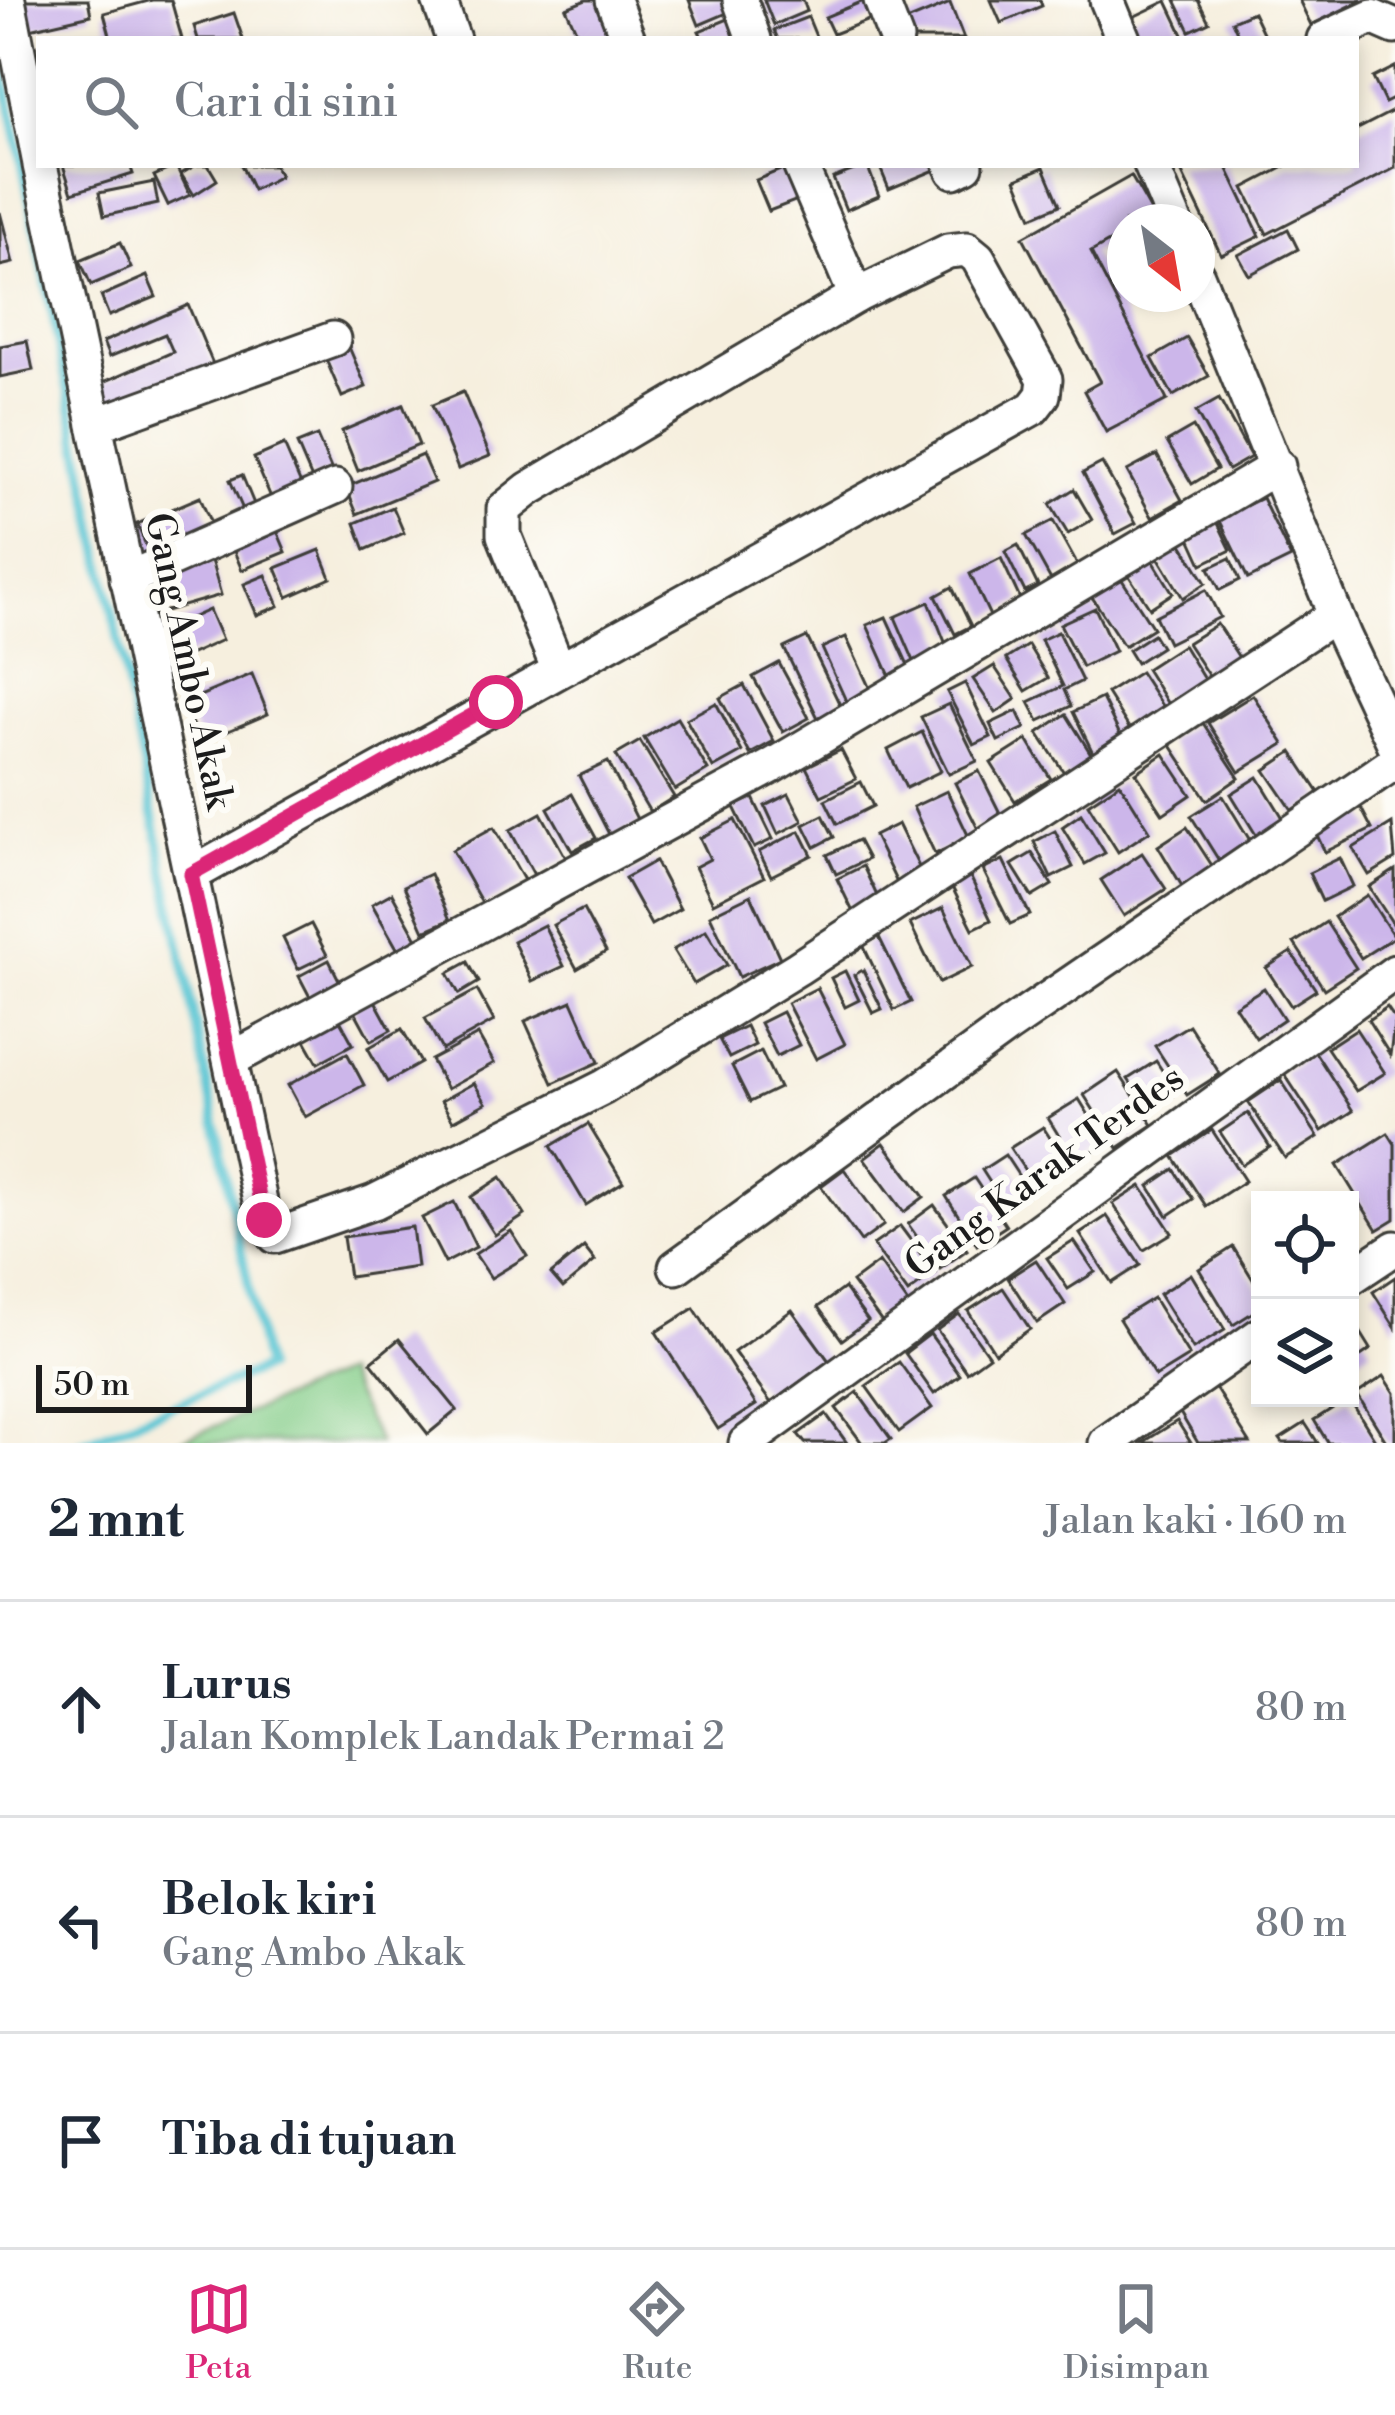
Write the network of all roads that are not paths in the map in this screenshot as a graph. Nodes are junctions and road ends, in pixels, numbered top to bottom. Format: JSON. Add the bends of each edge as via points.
{"nodes":[{"id":1,"x":8,"y":0,"type":"edge"},
{"id":2,"x":439,"y":0,"type":"edge"},
{"id":3,"x":613,"y":0,"type":"edge"},
{"id":4,"x":740,"y":0,"type":"edge"},
{"id":5,"x":880,"y":0,"type":"edge"},
{"id":6,"x":1106,"y":0,"type":"edge"},
{"id":7,"x":1395,"y":27,"type":"edge"},
{"id":8,"x":452,"y":36,"type":"edge"},
{"id":9,"x":627,"y":36,"type":"edge"},
{"id":10,"x":753,"y":36,"type":"edge"},
{"id":11,"x":895,"y":36,"type":"edge"},
{"id":12,"x":1122,"y":36,"type":"edge"},
{"id":13,"x":1331,"y":36,"type":"edge"},
{"id":14,"x":36,"y":142,"type":"edge"},
{"id":15,"x":41,"y":168,"type":"edge"},
{"id":16,"x":801,"y":168,"type":"edge"},
{"id":17,"x":1152,"y":168,"type":"edge"},
{"id":18,"x":1167,"y":204,"type":"edge"},
{"id":19,"x":856,"y":296,"type":"junction"},
{"id":20,"x":1213,"y":312,"type":"edge"},
{"id":21,"x":333,"y":339,"type":"dead end"},
{"id":22,"x":95,"y":425,"type":"junction"},
{"id":23,"x":1279,"y":466,"type":"junction"},
{"id":24,"x":335,"y":487,"type":"dead end"},
{"id":25,"x":127,"y":579,"type":"junction"},
{"id":26,"x":1335,"y":615,"type":"junction"},
{"id":27,"x":558,"y":668,"type":"junction"},
{"id":28,"x":1395,"y":745,"type":"edge"},
{"id":29,"x":1395,"y":762,"type":"edge"},
{"id":30,"x":191,"y":874,"type":"junction"},
{"id":31,"x":1395,"y":972,"type":"edge"},
{"id":32,"x":232,"y":1059,"type":"junction"},
{"id":33,"x":1395,"y":1248,"type":"edge"},
{"id":34,"x":676,"y":1267,"type":"dead end"},
{"id":35,"x":1359,"y":1272,"type":"edge"},
{"id":36,"x":1251,"y":1341,"type":"edge"},
{"id":37,"x":746,"y":1443,"type":"edge"},
{"id":38,"x":1106,"y":1443,"type":"edge"}],
"edges":[{"from":1,"to":14,"type":"street","name":"Gang Ambo Akak"},
{"from":2,"to":8,"type":"street"},
{"from":3,"to":9,"type":"street"},
{"from":4,"to":10,"type":"street"},
{"from":5,"to":11,"type":"street"},
{"from":6,"to":12,"type":"street"},
{"from":7,"to":13,"type":"street","via":[[1372,17]]},
{"from":15,"to":22,"type":"street","name":"Gang Ambo Akak"},
{"from":16,"to":19,"type":"street"},
{"from":17,"to":18,"type":"street"},
{"from":19,"to":27,"type":"street","via":[[504,509],[504,535]]},
{"from":19,"to":27,"type":"street","via":[[967,249],[1045,379],[1043,395],[1033,408]]},
{"from":20,"to":23,"type":"street"},
{"from":21,"to":22,"type":"street"},
{"from":22,"to":25,"type":"street","name":"Gang Ambo Akak"},
{"from":23,"to":26,"type":"street"},
{"from":23,"to":32,"type":"street","via":[[772,766]]},
{"from":24,"to":25,"type":"street"},
{"from":25,"to":30,"type":"street","name":"Gang Ambo Akak"},
{"from":26,"to":28,"type":"street"},
{"from":26,"to":32,"type":"street","name":"Gang Ambo Akak","via":[[683,1040],[451,1166],[281,1237],[264,1220]]},
{"from":27,"to":30,"type":"street"},
{"from":29,"to":34,"type":"street"},
{"from":30,"to":32,"type":"street","name":"Gang Ambo Akak"},
{"from":31,"to":37,"type":"street","name":"Gang Karak Terdes"},
{"from":33,"to":35,"type":"street"},
{"from":36,"to":38,"type":"street"}]}
